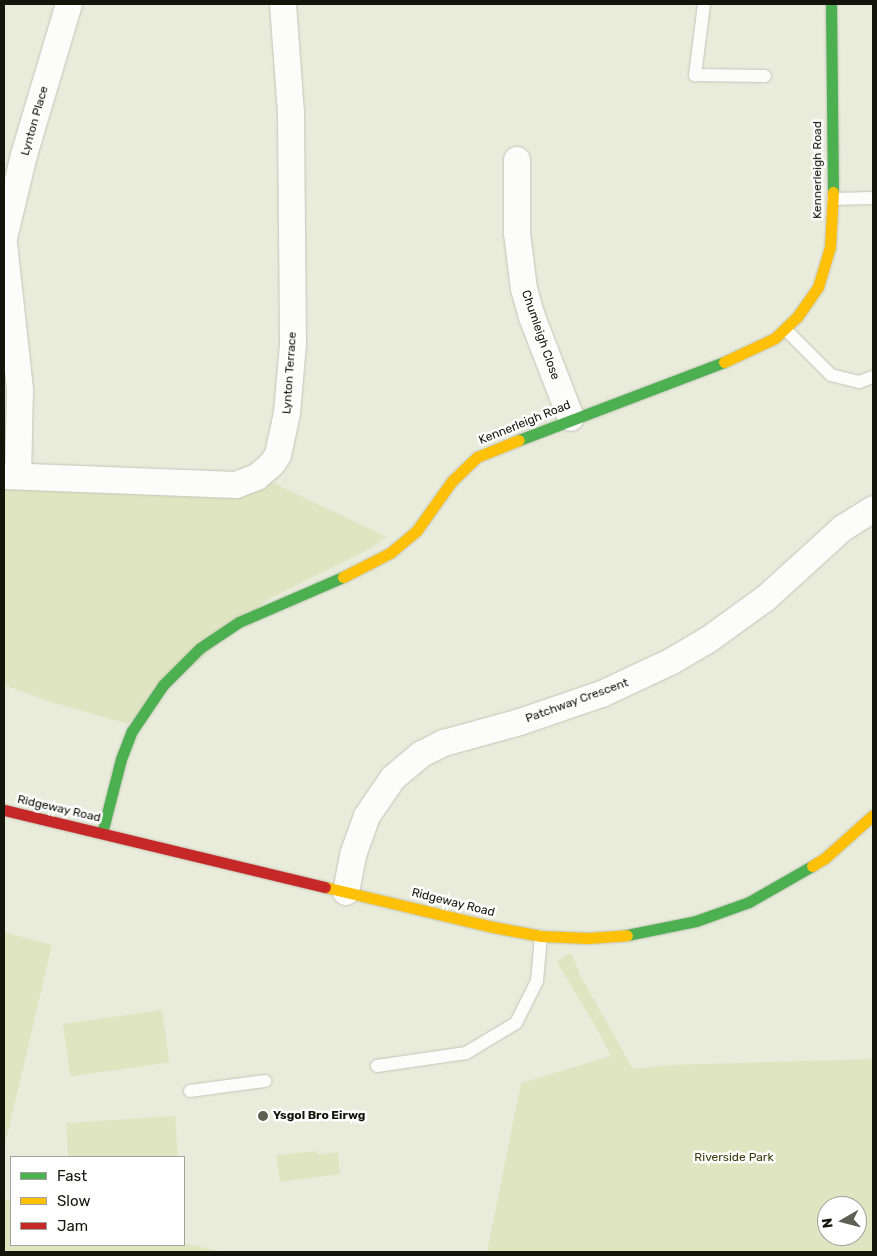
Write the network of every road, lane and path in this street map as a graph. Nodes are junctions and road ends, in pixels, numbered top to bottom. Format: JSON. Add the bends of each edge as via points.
{"nodes":[{"id":1,"x":69,"y":4,"type":"edge"},
{"id":2,"x":283,"y":4,"type":"edge"},
{"id":3,"x":704,"y":4,"type":"edge"},
{"id":4,"x":831,"y":4,"type":"edge"},
{"id":5,"x":765,"y":76,"type":"dead end"},
{"id":6,"x":517,"y":160,"type":"dead end"},
{"id":7,"x":873,"y":198,"type":"edge"},
{"id":8,"x":833,"y":199,"type":"junction"},
{"id":9,"x":4,"y":238,"type":"edge"},
{"id":10,"x":4,"y":244,"type":"edge"},
{"id":11,"x":786,"y":330,"type":"junction"},
{"id":12,"x":873,"y":377,"type":"edge"},
{"id":13,"x":571,"y":418,"type":"junction"},
{"id":14,"x":11,"y":476,"type":"edge"},
{"id":15,"x":873,"y":509,"type":"edge"},
{"id":16,"x":4,"y":810,"type":"edge"},
{"id":17,"x":871,"y":823,"type":"edge"},
{"id":18,"x":102,"y":833,"type":"junction"},
{"id":19,"x":346,"y":892,"type":"junction"},
{"id":20,"x":541,"y":936,"type":"junction"},
{"id":21,"x":377,"y":1066,"type":"dead end"},
{"id":22,"x":266,"y":1081,"type":"dead end"},
{"id":23,"x":190,"y":1091,"type":"dead end"}],
"edges":[{"from":1,"to":9,"type":"street","name":"Lynton Place","via":[[24,155]]},
{"from":2,"to":14,"type":"street","name":"Lynton Terrace","via":[[292,122],[293,344],[287,413],[278,455],[257,477],[236,485]]},
{"from":3,"to":5,"type":"lane","via":[[695,75]]},
{"from":4,"to":8,"type":"street","name":"Kennerleigh Road"},
{"from":6,"to":13,"type":"street","name":"Chumleigh Close","via":[[517,233],[524,289]]},
{"from":7,"to":8,"type":"lane"},
{"from":8,"to":11,"type":"street","name":"Kennerleigh Road","via":[[830,247],[824,271],[808,304]]},
{"from":10,"to":14,"type":"street","via":[[20,390]]},
{"from":11,"to":12,"type":"lane","via":[[831,375],[859,382]]},
{"from":11,"to":13,"type":"street","name":"Kennerleigh Road","via":[[740,356]]},
{"from":13,"to":18,"type":"street","name":"Kennerleigh Road","via":[[495,449],[464,468],[427,519],[390,553],[239,622],[200,648],[163,685],[132,731],[121,759]]},
{"from":15,"to":19,"type":"street","name":"Patchway Crescent","via":[[843,528],[766,598],[708,640],[672,661],[638,679],[566,708],[438,746],[407,764],[382,792],[367,816],[353,856]]},
{"from":16,"to":18,"type":"street","name":"Ridgeway Road"},
{"from":17,"to":20,"type":"street","name":"Ridgeway Road","via":[[808,870],[772,891],[725,911],[666,928],[615,936]]},
{"from":18,"to":19,"type":"street","name":"Ridgeway Road"},
{"from":19,"to":20,"type":"street","name":"Ridgeway Road"},
{"from":20,"to":21,"type":"lane","via":[[537,981],[516,1023],[466,1054]]},
{"from":22,"to":23,"type":"lane"}]}
